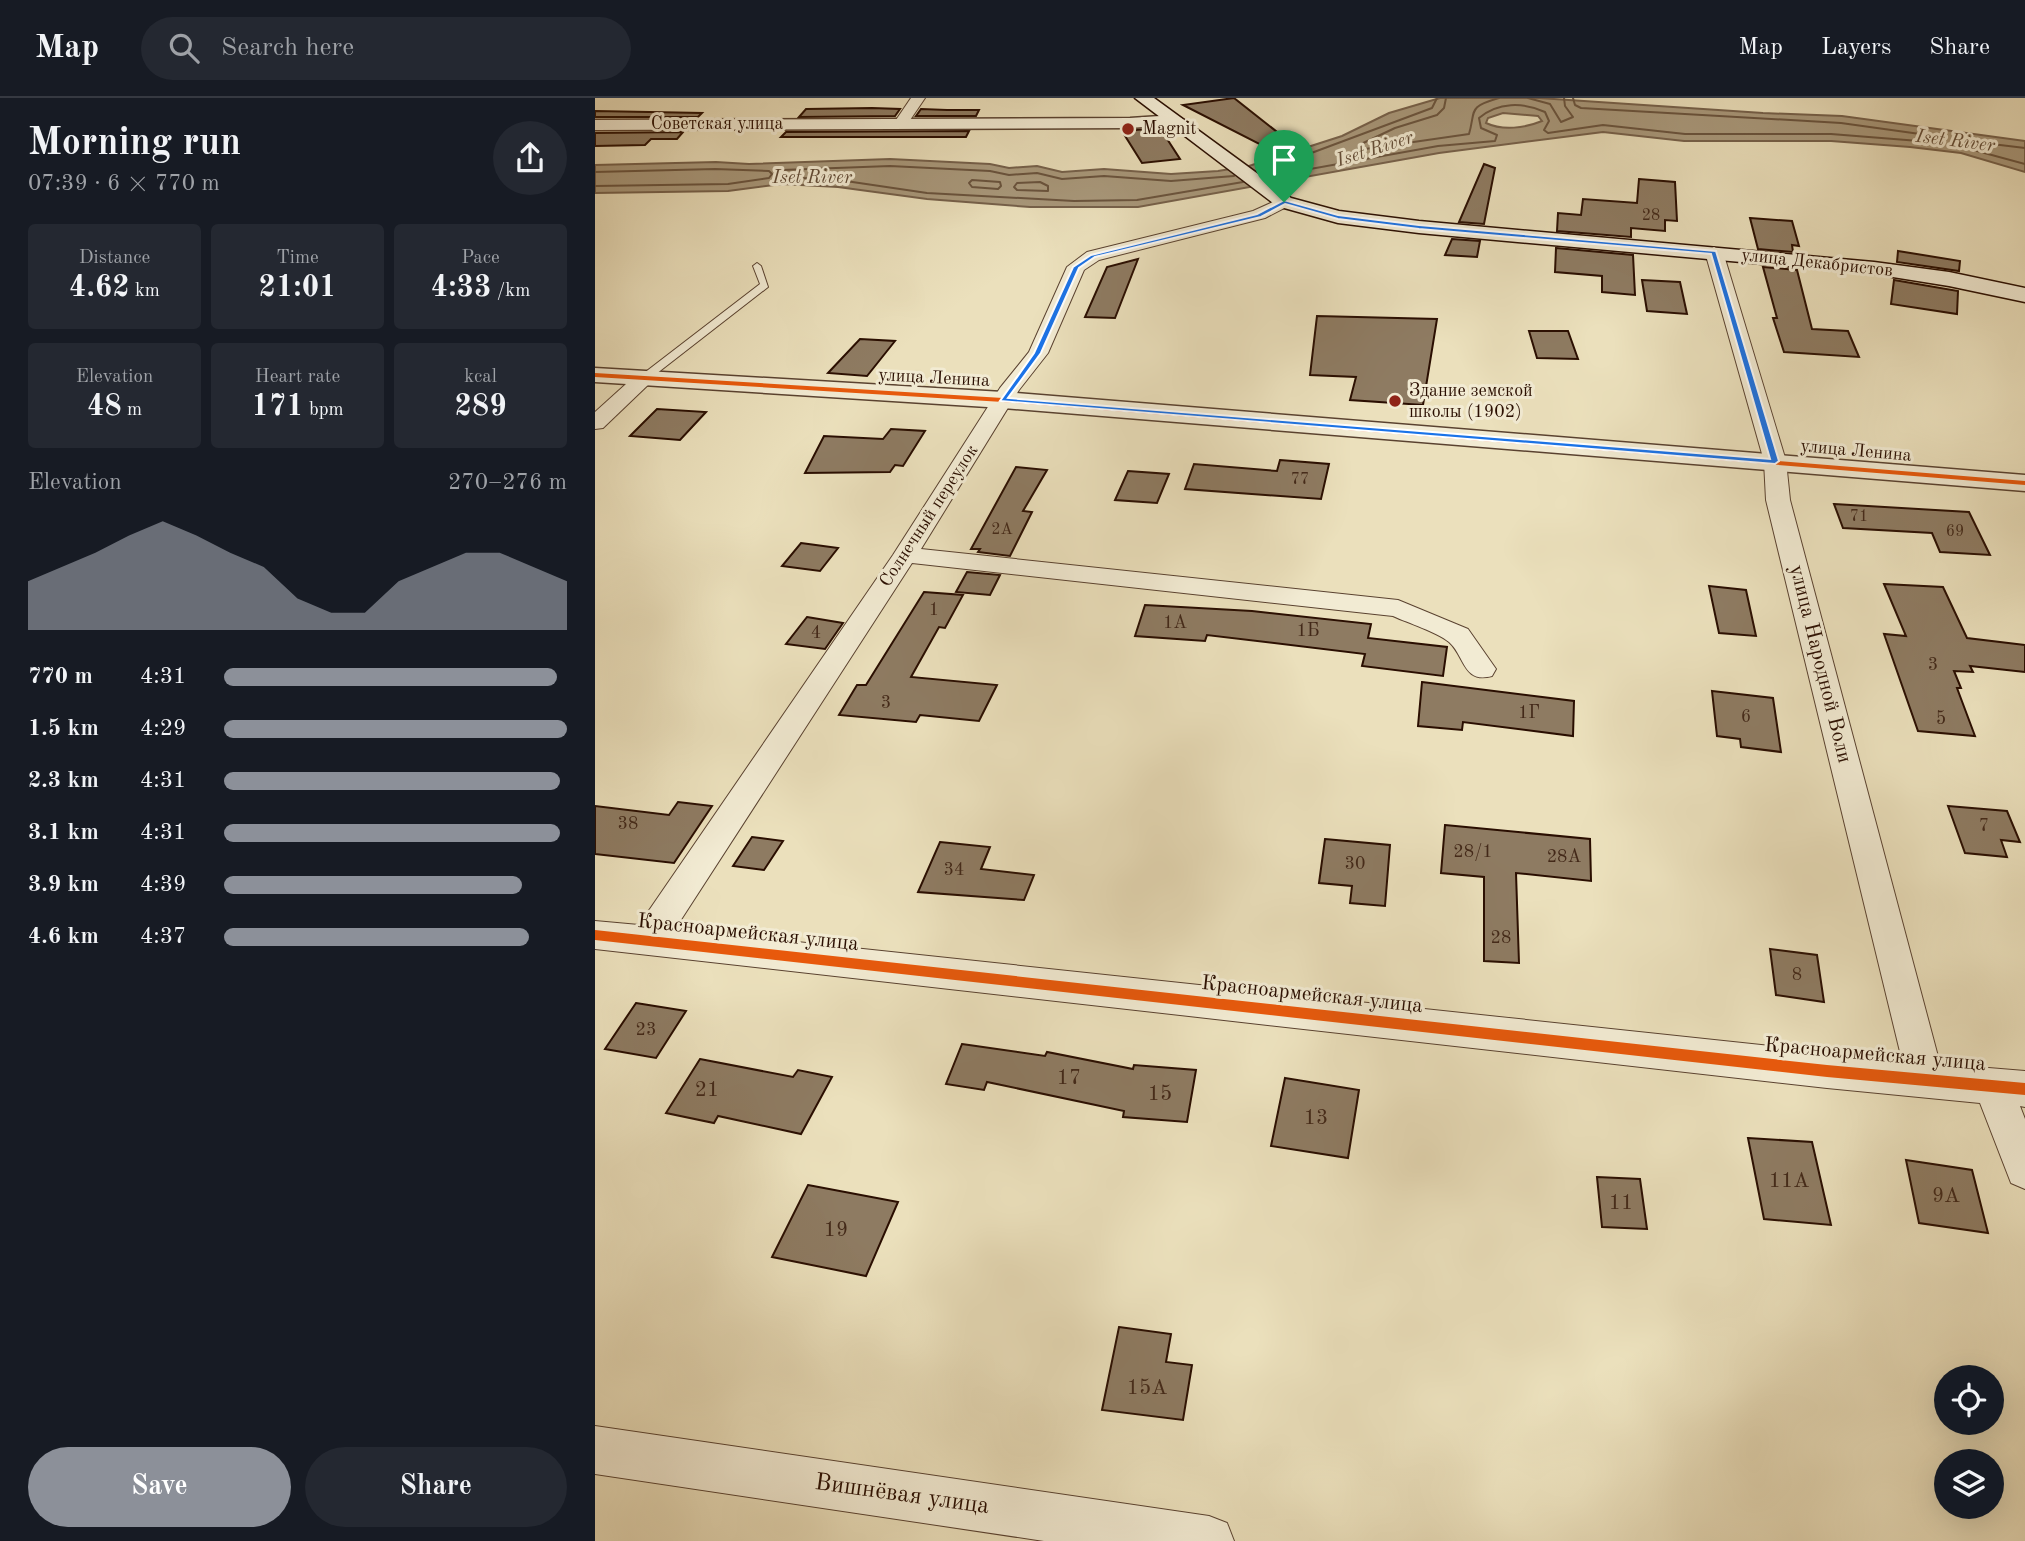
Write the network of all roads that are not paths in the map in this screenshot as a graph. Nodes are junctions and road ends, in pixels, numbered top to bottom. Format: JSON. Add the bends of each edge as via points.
{"nodes":[{"id":1,"x":918,"y":98,"type":"edge"},
{"id":2,"x":1143,"y":98,"type":"edge"},
{"id":3,"x":1175,"y":120,"type":"junction"},
{"id":4,"x":901,"y":123,"type":"junction"},
{"id":5,"x":595,"y":124,"type":"edge"},
{"id":6,"x":1280,"y":199,"type":"junction"},
{"id":7,"x":1714,"y":252,"type":"junction"},
{"id":8,"x":757,"y":266,"type":"dead end"},
{"id":9,"x":2025,"y":295,"type":"edge"},
{"id":10,"x":595,"y":375,"type":"edge"},
{"id":11,"x":643,"y":379,"type":"junction"},
{"id":12,"x":1003,"y":400,"type":"junction"},
{"id":13,"x":595,"y":423,"type":"edge"},
{"id":14,"x":1775,"y":461,"type":"junction"},
{"id":15,"x":2025,"y":483,"type":"edge"},
{"id":16,"x":905,"y":555,"type":"junction"},
{"id":17,"x":1482,"y":668,"type":"dead end"},
{"id":18,"x":595,"y":935,"type":"edge"},
{"id":19,"x":648,"y":941,"type":"junction"},
{"id":20,"x":1925,"y":1078,"type":"junction"},
{"id":21,"x":2009,"y":1087,"type":"edge"},
{"id":22,"x":2025,"y":1169,"type":"edge"},
{"id":23,"x":595,"y":1450,"type":"edge"},
{"id":24,"x":1209,"y":1541,"type":"edge"}],
"edges":[{"from":1,"to":4,"type":"street"},
{"from":2,"to":3,"type":"street"},
{"from":3,"to":4,"type":"street","name":"Советская улица"},
{"from":3,"to":6,"type":"street"},
{"from":4,"to":5,"type":"street","name":"Советская улица"},
{"from":6,"to":7,"type":"street","name":"улица Декабристов","via":[[1338,217],[1419,227]]},
{"from":6,"to":12,"type":"street","name":"Солнечный переулок","via":[[1259,215],[1103,253],[1076,267],[1038,353]]},
{"from":7,"to":9,"type":"street","name":"улица Декабристов","via":[[1874,268]]},
{"from":7,"to":14,"type":"street","name":"улица Народной Воли"},
{"from":8,"to":11,"type":"lane","via":[[765,285]]},
{"from":10,"to":11,"type":"street","name":"улица Ленина"},
{"from":11,"to":12,"type":"street","name":"улица Ленина"},
{"from":11,"to":13,"type":"street"},
{"from":12,"to":14,"type":"street","name":"улица Ленина"},
{"from":12,"to":16,"type":"street","name":"Солнечный переулок"},
{"from":14,"to":15,"type":"street","name":"улица Ленина"},
{"from":14,"to":20,"type":"street","name":"улица Народной Воли","via":[[1778,500]]},
{"from":16,"to":17,"type":"street","via":[[1398,608],[1458,635]]},
{"from":16,"to":19,"type":"street","name":"Солнечный переулок"},
{"from":18,"to":19,"type":"street","name":"Красноармейская улица"},
{"from":19,"to":20,"type":"street","name":"Красноармейская улица"},
{"from":20,"to":21,"type":"street","name":"Красноармейская улица"},
{"from":21,"to":22,"type":"street"},
{"from":23,"to":24,"type":"street","name":"Вишнёвая улица"}]}
